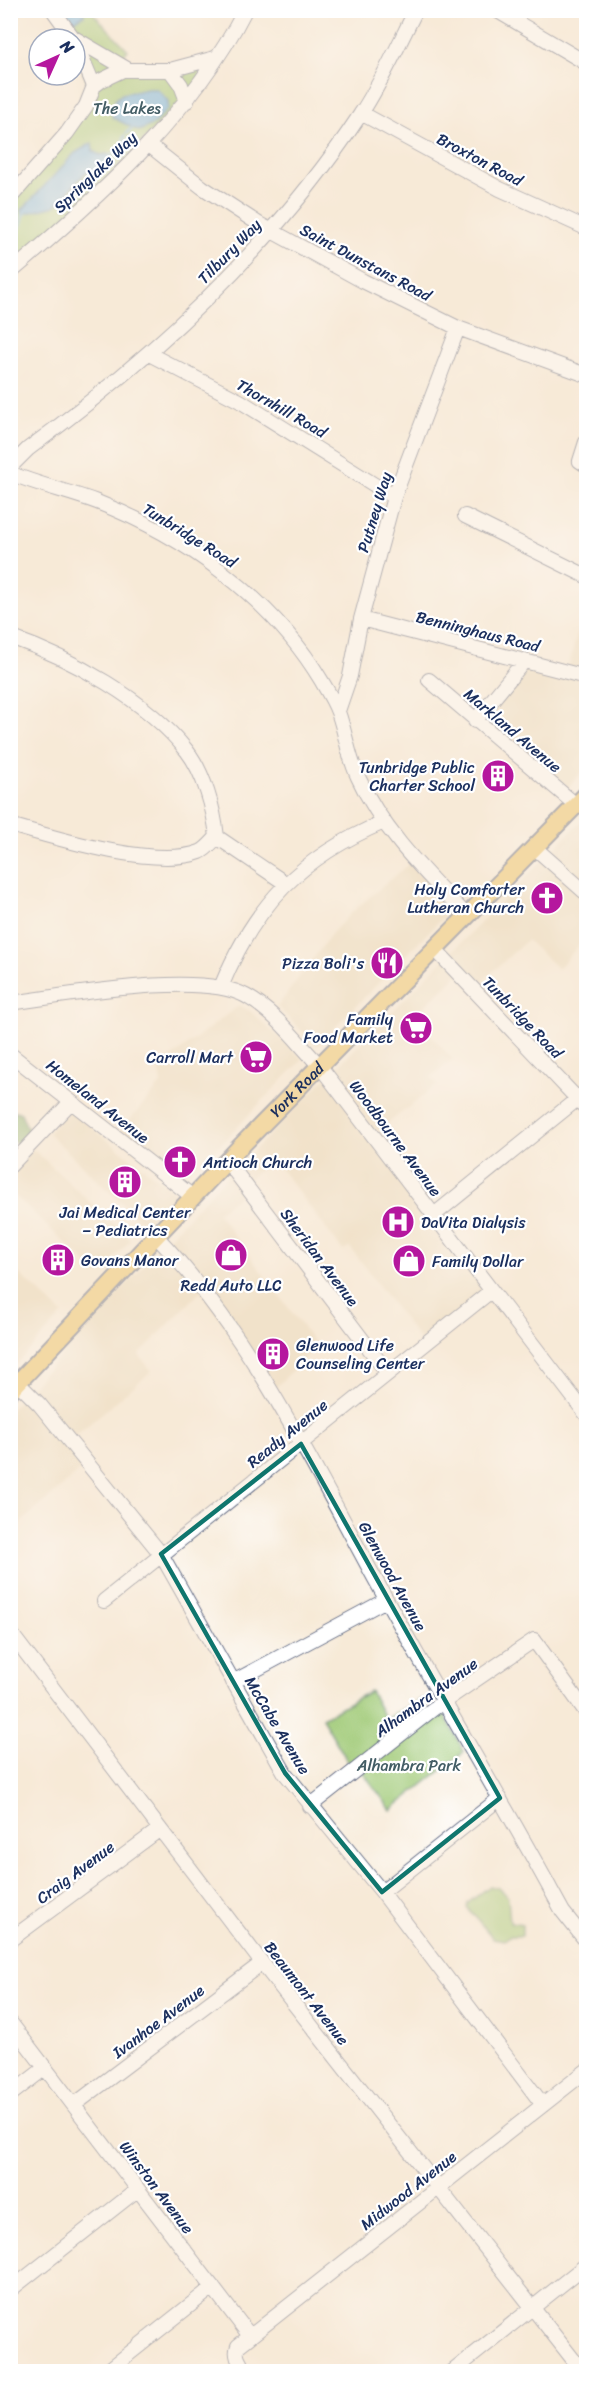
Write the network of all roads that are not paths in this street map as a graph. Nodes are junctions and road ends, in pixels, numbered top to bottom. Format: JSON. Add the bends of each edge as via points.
{"nodes":[{"id":1,"x":53,"y":10,"type":"edge"},
{"id":2,"x":245,"y":10,"type":"edge"},
{"id":3,"x":416,"y":10,"type":"edge"},
{"id":4,"x":496,"y":10,"type":"edge"},
{"id":5,"x":65,"y":27,"type":"edge"},
{"id":6,"x":87,"y":46,"type":"edge"},
{"id":7,"x":215,"y":58,"type":"junction"},
{"id":8,"x":586,"y":63,"type":"edge"},
{"id":9,"x":127,"y":69,"type":"junction"},
{"id":10,"x":87,"y":70,"type":"edge"},
{"id":11,"x":170,"y":70,"type":"junction"},
{"id":12,"x":94,"y":86,"type":"junction"},
{"id":13,"x":187,"y":101,"type":"junction"},
{"id":14,"x":361,"y":113,"type":"junction"},
{"id":15,"x":148,"y":144,"type":"junction"},
{"id":16,"x":10,"y":198,"type":"edge"},
{"id":17,"x":586,"y":228,"type":"edge"},
{"id":18,"x":272,"y":231,"type":"junction"},
{"id":19,"x":10,"y":273,"type":"edge"},
{"id":20,"x":458,"y":328,"type":"junction"},
{"id":21,"x":149,"y":354,"type":"junction"},
{"id":22,"x":586,"y":375,"type":"edge"},
{"id":23,"x":586,"y":442,"type":"edge"},
{"id":24,"x":586,"y":465,"type":"edge"},
{"id":25,"x":10,"y":467,"type":"edge"},
{"id":26,"x":10,"y":473,"type":"edge"},
{"id":27,"x":394,"y":497,"type":"junction"},
{"id":28,"x":465,"y":516,"type":"dead end"},
{"id":29,"x":586,"y":576,"type":"edge"},
{"id":30,"x":361,"y":619,"type":"junction"},
{"id":31,"x":10,"y":637,"type":"edge"},
{"id":32,"x":525,"y":660,"type":"junction"},
{"id":33,"x":586,"y":677,"type":"edge"},
{"id":34,"x":429,"y":680,"type":"dead end"},
{"id":35,"x":338,"y":711,"type":"junction"},
{"id":36,"x":475,"y":721,"type":"junction"},
{"id":37,"x":581,"y":800,"type":"edge"},
{"id":38,"x":384,"y":822,"type":"junction"},
{"id":39,"x":10,"y":825,"type":"edge"},
{"id":40,"x":217,"y":837,"type":"junction"},
{"id":41,"x":534,"y":847,"type":"junction"},
{"id":42,"x":285,"y":883,"type":"junction"},
{"id":43,"x":586,"y":893,"type":"edge"},
{"id":44,"x":467,"y":916,"type":"junction"},
{"id":45,"x":435,"y":949,"type":"junction"},
{"id":46,"x":221,"y":987,"type":"junction"},
{"id":47,"x":10,"y":1003,"type":"edge"},
{"id":48,"x":10,"y":1054,"type":"edge"},
{"id":49,"x":320,"y":1065,"type":"junction"},
{"id":50,"x":584,"y":1100,"type":"edge"},
{"id":51,"x":71,"y":1102,"type":"junction"},
{"id":52,"x":226,"y":1161,"type":"junction"},
{"id":53,"x":10,"y":1166,"type":"edge"},
{"id":54,"x":193,"y":1197,"type":"junction"},
{"id":55,"x":434,"y":1215,"type":"junction"},
{"id":56,"x":156,"y":1236,"type":"junction"},
{"id":57,"x":492,"y":1291,"type":"junction"},
{"id":58,"x":387,"y":1372,"type":"junction"},
{"id":59,"x":14,"y":1387,"type":"edge"},
{"id":60,"x":586,"y":1414,"type":"edge"},
{"id":61,"x":301,"y":1444,"type":"junction"},
{"id":62,"x":160,"y":1554,"type":"junction"},
{"id":63,"x":386,"y":1600,"type":"junction"},
{"id":64,"x":104,"y":1601,"type":"dead end"},
{"id":65,"x":10,"y":1632,"type":"edge"},
{"id":66,"x":233,"y":1682,"type":"junction"},
{"id":67,"x":446,"y":1702,"type":"junction"},
{"id":68,"x":586,"y":1712,"type":"edge"},
{"id":69,"x":500,"y":1798,"type":"junction"},
{"id":70,"x":310,"y":1806,"type":"junction"},
{"id":71,"x":160,"y":1828,"type":"junction"},
{"id":72,"x":382,"y":1892,"type":"junction"},
{"id":73,"x":10,"y":1940,"type":"edge"},
{"id":74,"x":586,"y":1941,"type":"edge"},
{"id":75,"x":262,"y":1963,"type":"junction"},
{"id":76,"x":10,"y":2022,"type":"edge"},
{"id":77,"x":45,"y":2068,"type":"junction"},
{"id":78,"x":586,"y":2072,"type":"edge"},
{"id":79,"x":10,"y":2095,"type":"edge"},
{"id":80,"x":74,"y":2105,"type":"junction"},
{"id":81,"x":543,"y":2105,"type":"junction"},
{"id":82,"x":438,"y":2188,"type":"junction"},
{"id":83,"x":137,"y":2190,"type":"junction"},
{"id":84,"x":586,"y":2265,"type":"edge"},
{"id":85,"x":213,"y":2287,"type":"junction"},
{"id":86,"x":10,"y":2290,"type":"edge"},
{"id":87,"x":532,"y":2308,"type":"junction"},
{"id":88,"x":250,"y":2336,"type":"junction"},
{"id":89,"x":106,"y":2372,"type":"edge"},
{"id":90,"x":246,"y":2372,"type":"edge"},
{"id":91,"x":452,"y":2372,"type":"edge"},
{"id":92,"x":583,"y":2372,"type":"edge"}],
"edges":[{"from":1,"to":5,"type":"street"},
{"from":2,"to":7,"type":"street","name":"Springlake Way"},
{"from":3,"to":14,"type":"street","name":"Tilbury Way"},
{"from":4,"to":8,"type":"street"},
{"from":6,"to":9,"type":"street"},
{"from":7,"to":11,"type":"street"},
{"from":7,"to":13,"type":"street","name":"Springlake Way"},
{"from":9,"to":11,"type":"street"},
{"from":9,"to":12,"type":"street"},
{"from":10,"to":12,"type":"street"},
{"from":11,"to":13,"type":"street"},
{"from":12,"to":16,"type":"street","via":[[86,106],[66,133]]},
{"from":13,"to":15,"type":"street","name":"Springlake Way"},
{"from":14,"to":17,"type":"street","name":"Broxton Road","via":[[500,189]]},
{"from":14,"to":18,"type":"street","name":"Tilbury Way"},
{"from":15,"to":18,"type":"street","name":"Saint Dunstans Road","via":[[202,188]]},
{"from":15,"to":19,"type":"street","name":"Springlake Way"},
{"from":18,"to":20,"type":"street","name":"Saint Dunstans Road"},
{"from":18,"to":21,"type":"street","name":"Tilbury Way"},
{"from":20,"to":22,"type":"street","name":"Saint Dunstans Road"},
{"from":20,"to":27,"type":"street","name":"Putney Way"},
{"from":21,"to":25,"type":"street","name":"Tilbury Way"},
{"from":21,"to":27,"type":"street","name":"Thornhill Road","via":[[240,401]]},
{"from":23,"to":24,"type":"street","via":[[580,461]]},
{"from":26,"to":35,"type":"street","name":"Tunbridge Road","via":[[128,516],[223,573],[287,633]]},
{"from":27,"to":30,"type":"street","name":"Putney Way"},
{"from":28,"to":29,"type":"street"},
{"from":30,"to":32,"type":"street","name":"Benninghaus Road"},
{"from":30,"to":35,"type":"street","name":"Putney Way","via":[[350,676]]},
{"from":31,"to":40,"type":"street","via":[[83,670],[127,698],[172,735],[187,751],[199,774],[213,812]]},
{"from":32,"to":33,"type":"street","name":"Benninghaus Road"},
{"from":32,"to":36,"type":"street"},
{"from":34,"to":36,"type":"street","name":"Markland Avenue"},
{"from":35,"to":38,"type":"street","name":"Tunbridge Road","via":[[358,777]]},
{"from":36,"to":37,"type":"street","name":"Markland Avenue"},
{"from":37,"to":41,"type":"main road","name":"York Road"},
{"from":38,"to":42,"type":"street","via":[[337,844]]},
{"from":38,"to":44,"type":"street","name":"Tunbridge Road","via":[[410,857]]},
{"from":39,"to":40,"type":"street","via":[[66,842],[152,855],[198,853]]},
{"from":40,"to":42,"type":"street"},
{"from":41,"to":43,"type":"street"},
{"from":41,"to":44,"type":"main road","name":"York Road"},
{"from":42,"to":46,"type":"street","via":[[248,930]]},
{"from":44,"to":45,"type":"main road","name":"York Road"},
{"from":45,"to":49,"type":"main road","name":"York Road"},
{"from":45,"to":50,"type":"street","name":"Tunbridge Road"},
{"from":46,"to":47,"type":"street","name":"Woodbourne Avenue","via":[[140,988]]},
{"from":46,"to":49,"type":"street","name":"Woodbourne Avenue","via":[[248,997],[264,1009]]},
{"from":48,"to":51,"type":"street","name":"Homeland Avenue"},
{"from":49,"to":52,"type":"main road","name":"York Road"},
{"from":49,"to":55,"type":"street","name":"Woodbourne Avenue"},
{"from":50,"to":55,"type":"street"},
{"from":51,"to":53,"type":"street"},
{"from":51,"to":54,"type":"street","name":"Homeland Avenue"},
{"from":52,"to":54,"type":"main road","name":"York Road"},
{"from":52,"to":58,"type":"street","name":"Sheridan Avenue"},
{"from":54,"to":56,"type":"main road","name":"York Road"},
{"from":55,"to":57,"type":"street","name":"Woodbourne Avenue"},
{"from":56,"to":59,"type":"main road","name":"York Road"},
{"from":56,"to":61,"type":"street","name":"Glenwood Avenue","via":[[238,1335]]},
{"from":57,"to":58,"type":"street","name":"Ready Avenue"},
{"from":57,"to":60,"type":"street","name":"Woodbourne Avenue"},
{"from":58,"to":61,"type":"street","name":"Ready Avenue"},
{"from":59,"to":62,"type":"street","name":"McCabe Avenue","via":[[40,1405]]},
{"from":61,"to":62,"type":"street","name":"Ready Avenue"},
{"from":61,"to":63,"type":"street","name":"Glenwood Avenue"},
{"from":62,"to":64,"type":"street","name":"Ready Avenue"},
{"from":62,"to":66,"type":"street","name":"McCabe Avenue"},
{"from":63,"to":66,"type":"street"},
{"from":63,"to":67,"type":"street","name":"Glenwood Avenue"},
{"from":65,"to":71,"type":"street","name":"Beaumont Avenue"},
{"from":66,"to":70,"type":"street","name":"McCabe Avenue","via":[[285,1773]]},
{"from":67,"to":68,"type":"street","name":"Alhambra Avenue","via":[[534,1640]]},
{"from":67,"to":69,"type":"street","name":"Glenwood Avenue"},
{"from":67,"to":70,"type":"street","name":"Alhambra Avenue"},
{"from":69,"to":72,"type":"street"},
{"from":69,"to":74,"type":"street","name":"Glenwood Avenue","via":[[563,1912]]},
{"from":70,"to":72,"type":"street","name":"McCabe Avenue"},
{"from":71,"to":73,"type":"street","name":"Craig Avenue"},
{"from":71,"to":75,"type":"street","name":"Beaumont Avenue"},
{"from":72,"to":81,"type":"street","name":"McCabe Avenue"},
{"from":75,"to":80,"type":"street","name":"Ivanhoe Avenue"},
{"from":75,"to":82,"type":"street","name":"Beaumont Avenue"},
{"from":76,"to":77,"type":"street","name":"Winston Avenue"},
{"from":77,"to":79,"type":"street"},
{"from":77,"to":80,"type":"street","name":"Winston Avenue"},
{"from":78,"to":81,"type":"street","name":"Midwood Avenue"},
{"from":80,"to":83,"type":"street","name":"Winston Avenue"},
{"from":81,"to":82,"type":"street","name":"Midwood Avenue"},
{"from":82,"to":87,"type":"street","name":"Beaumont Avenue"},
{"from":82,"to":88,"type":"street","name":"Midwood Avenue"},
{"from":83,"to":85,"type":"street","name":"Winston Avenue"},
{"from":83,"to":86,"type":"street"},
{"from":84,"to":87,"type":"street"},
{"from":85,"to":88,"type":"street","name":"Winston Avenue"},
{"from":85,"to":89,"type":"street"},
{"from":87,"to":91,"type":"street"},
{"from":87,"to":92,"type":"street","name":"Beaumont Avenue"},
{"from":88,"to":90,"type":"street","via":[[236,2352]]}]}
